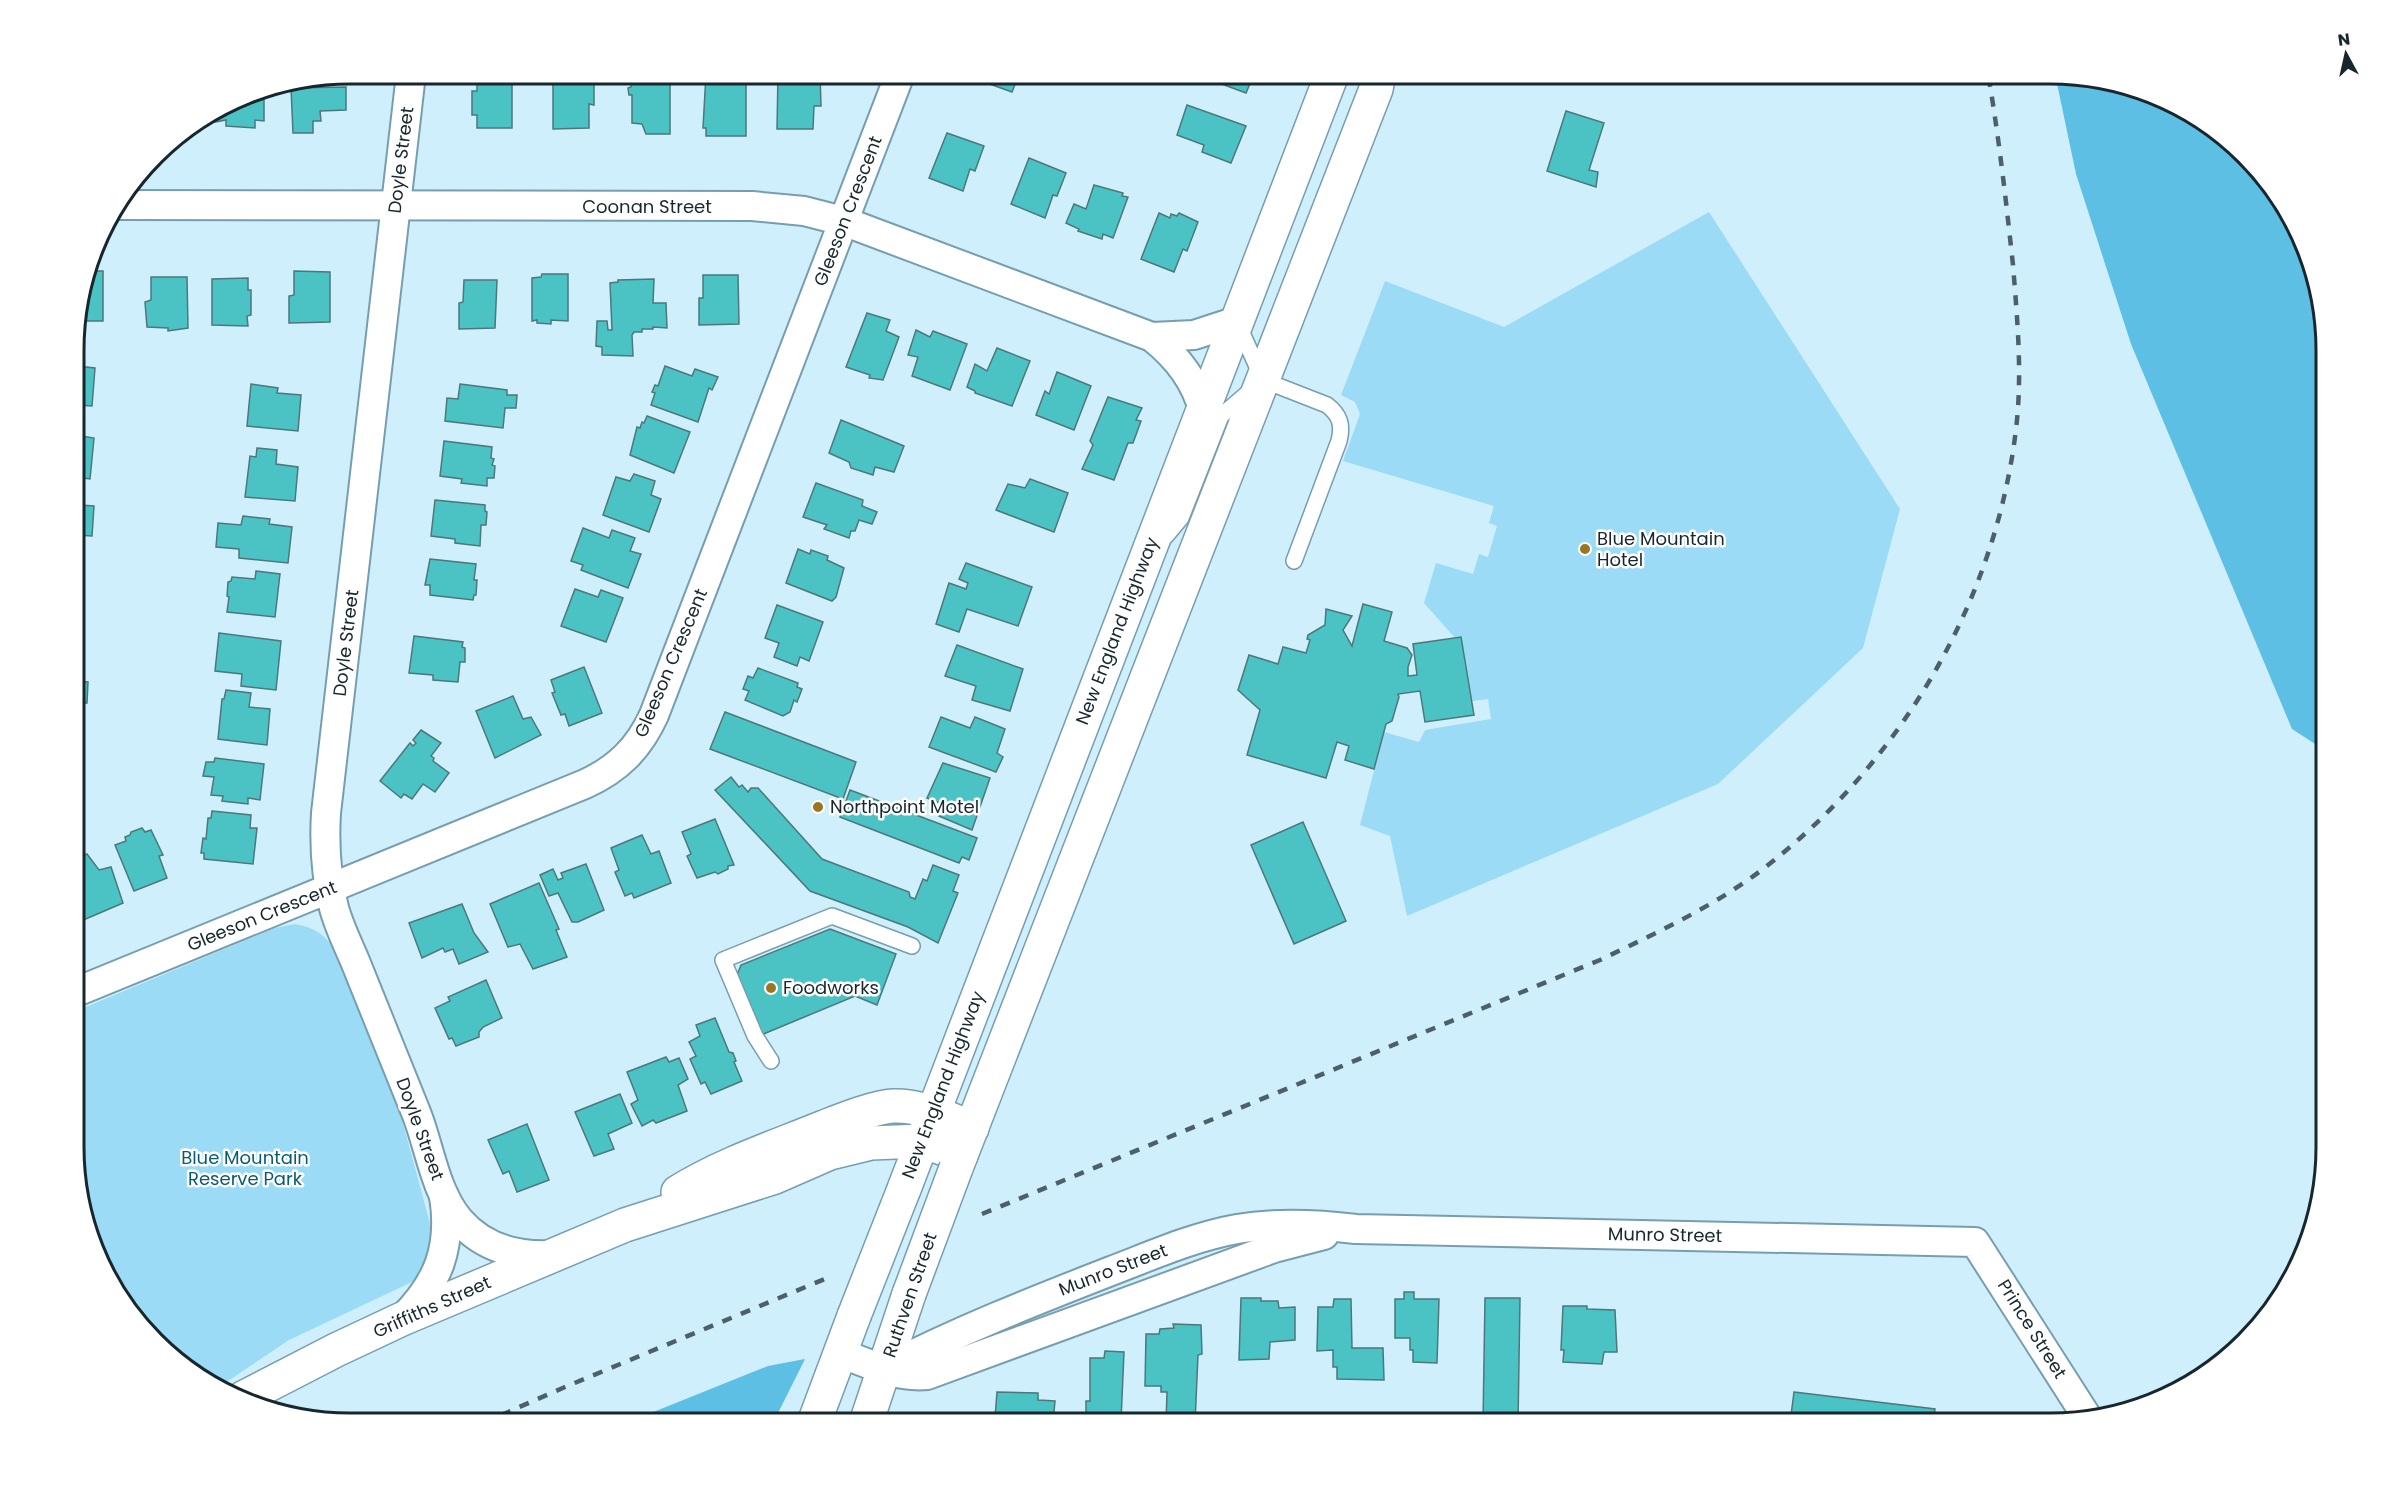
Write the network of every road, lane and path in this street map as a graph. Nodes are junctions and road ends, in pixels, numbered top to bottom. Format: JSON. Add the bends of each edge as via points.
{"nodes":[{"id":1,"x":410,"y":84,"type":"edge"},
{"id":2,"x":896,"y":84,"type":"edge"},
{"id":3,"x":1328,"y":84,"type":"edge"},
{"id":4,"x":1377,"y":84,"type":"edge"},
{"id":5,"x":127,"y":205,"type":"edge"},
{"id":6,"x":396,"y":207,"type":"junction"},
{"id":7,"x":843,"y":221,"type":"junction"},
{"id":8,"x":1288,"y":315,"type":"junction"},
{"id":9,"x":1237,"y":321,"type":"junction"},
{"id":10,"x":1152,"y":337,"type":"junction"},
{"id":11,"x":1263,"y":380,"type":"junction"},
{"id":12,"x":1203,"y":410,"type":"junction"},
{"id":13,"x":1294,"y":561,"type":"dead end"},
{"id":14,"x":1141,"y":570,"type":"junction"},
{"id":15,"x":329,"y":888,"type":"junction"},
{"id":16,"x":912,"y":946,"type":"dead end"},
{"id":17,"x":84,"y":989,"type":"edge"},
{"id":18,"x":771,"y":1061,"type":"dead end"},
{"id":19,"x":927,"y":1127,"type":"junction"},
{"id":20,"x":963,"y":1150,"type":"junction"},
{"id":21,"x":443,"y":1194,"type":"junction"},
{"id":22,"x":1975,"y":1242,"type":"joint"},
{"id":23,"x":554,"y":1255,"type":"junction"},
{"id":24,"x":402,"y":1319,"type":"junction"},
{"id":25,"x":840,"y":1353,"type":"junction"},
{"id":26,"x":884,"y":1369,"type":"junction"},
{"id":27,"x":251,"y":1394,"type":"edge"},
{"id":28,"x":2083,"y":1411,"type":"edge"},
{"id":29,"x":818,"y":1413,"type":"edge"},
{"id":30,"x":870,"y":1413,"type":"edge"}],
"edges":[{"from":1,"to":6,"type":"street","name":"Doyle Street"},
{"from":2,"to":7,"type":"street","name":"Gleeson Crescent"},
{"from":3,"to":9,"type":"main road","name":"New England Highway"},
{"from":4,"to":8,"type":"main road"},
{"from":5,"to":6,"type":"street","name":"Coonan Street"},
{"from":6,"to":7,"type":"street","name":"Coonan Street","via":[[752,206],[804,211]]},
{"from":6,"to":15,"type":"street","name":"Doyle Street","via":[[326,813]]},
{"from":7,"to":10,"type":"street","name":"Coonan Street"},
{"from":7,"to":15,"type":"street","name":"Gleeson Crescent","via":[[640,742],[602,776]]},
{"from":8,"to":9,"type":"main road","via":[[1278,330],[1262,336],[1251,334]]},
{"from":8,"to":11,"type":"main road"},
{"from":9,"to":10,"type":"street","name":"Coonan Street","via":[[1194,335]]},
{"from":9,"to":11,"type":"lane"},
{"from":9,"to":12,"type":"main road","name":"New England Highway"},
{"from":10,"to":12,"type":"street","name":"Coonan Street","via":[[1181,364],[1193,382]]},
{"from":11,"to":13,"type":"lane","via":[[1328,405],[1341,421],[1339,441]]},
{"from":11,"to":14,"type":"lane","via":[[1221,416],[1181,518]]},
{"from":11,"to":20,"type":"main road"},
{"from":12,"to":14,"type":"main road","name":"New England Highway"},
{"from":14,"to":19,"type":"main road","name":"New England Highway"},
{"from":15,"to":17,"type":"street","name":"Gleeson Crescent"},
{"from":15,"to":21,"type":"street","name":"Doyle Street","via":[[343,934],[418,1118]]},
{"from":16,"to":18,"type":"lane","via":[[832,916],[723,960],[754,1036]]},
{"from":19,"to":20,"type":"main road","name":"Griffiths Street"},
{"from":19,"to":23,"type":"main road","name":"Griffiths Street","via":[[892,1141],[846,1149],[776,1177],[625,1225]]},
{"from":19,"to":25,"type":"main road","name":"New England Highway","bridge":true},
{"from":20,"to":26,"type":"main road","name":"Ruthven Street","bridge":true},
{"from":21,"to":23,"type":"street","name":"Doyle Street","via":[[460,1221],[484,1241],[518,1254]]},
{"from":21,"to":24,"type":"street","name":"Doyle Street","via":[[447,1232],[439,1267],[430,1286]]},
{"from":22,"to":26,"type":"street","name":"Munro Street","via":[[1356,1229],[1274,1248],[944,1370],[905,1376]]},
{"from":22,"to":28,"type":"street","name":"Prince Street"},
{"from":23,"to":24,"type":"main road","name":"Griffiths Street"},
{"from":24,"to":27,"type":"main road","name":"Griffiths Street"},
{"from":25,"to":26,"type":"street","name":"Munro Street"},
{"from":25,"to":29,"type":"main road"},
{"from":26,"to":30,"type":"main road","name":"Ruthven Street"}]}
